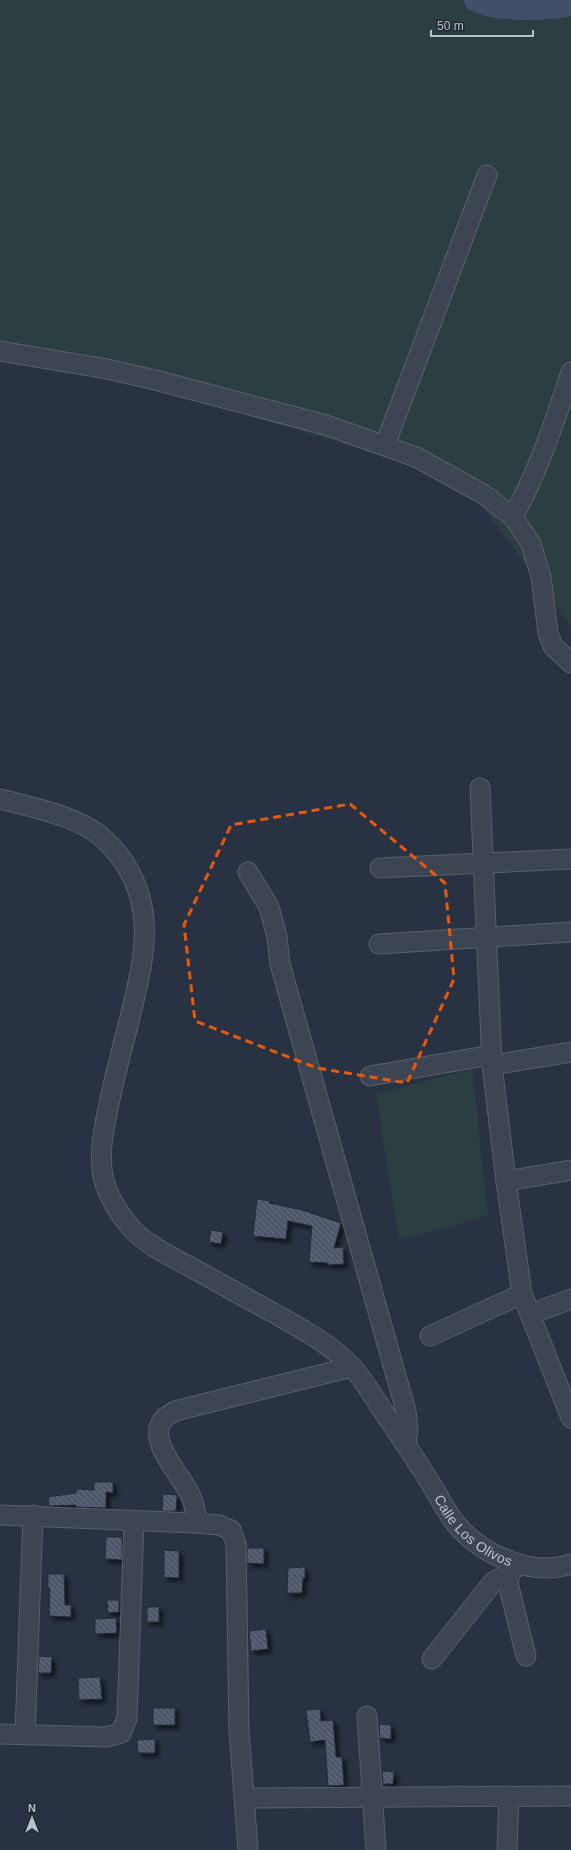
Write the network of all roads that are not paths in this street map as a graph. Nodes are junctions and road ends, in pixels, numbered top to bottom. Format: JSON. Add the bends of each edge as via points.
{"nodes":[{"id":1,"x":487,"y":175,"type":"dead end"},
{"id":2,"x":0,"y":351,"type":"edge"},
{"id":3,"x":571,"y":372,"type":"edge"},
{"id":4,"x":385,"y":446,"type":"junction"},
{"id":5,"x":513,"y":517,"type":"junction"},
{"id":6,"x":571,"y":663,"type":"edge"},
{"id":7,"x":480,"y":788,"type":"dead end"},
{"id":8,"x":0,"y":799,"type":"edge"},
{"id":9,"x":571,"y":859,"type":"edge"},
{"id":10,"x":483,"y":863,"type":"junction"},
{"id":11,"x":380,"y":868,"type":"dead end"},
{"id":12,"x":248,"y":872,"type":"dead end"},
{"id":13,"x":571,"y":932,"type":"edge"},
{"id":14,"x":486,"y":938,"type":"junction"},
{"id":15,"x":379,"y":944,"type":"dead end"},
{"id":16,"x":571,"y":1052,"type":"edge"},
{"id":17,"x":491,"y":1060,"type":"junction"},
{"id":18,"x":370,"y":1076,"type":"dead end"},
{"id":19,"x":571,"y":1170,"type":"edge"},
{"id":20,"x":506,"y":1181,"type":"junction"},
{"id":21,"x":522,"y":1294,"type":"junction"},
{"id":22,"x":571,"y":1299,"type":"edge"},
{"id":23,"x":531,"y":1314,"type":"junction"},
{"id":24,"x":430,"y":1336,"type":"dead end"},
{"id":25,"x":352,"y":1367,"type":"junction"},
{"id":26,"x":571,"y":1418,"type":"edge"},
{"id":27,"x":406,"y":1444,"type":"junction"},
{"id":28,"x":0,"y":1515,"type":"edge"},
{"id":29,"x":33,"y":1515,"type":"junction"},
{"id":30,"x":134,"y":1521,"type":"junction"},
{"id":31,"x":196,"y":1523,"type":"junction"},
{"id":32,"x":571,"y":1564,"type":"edge"},
{"id":33,"x":515,"y":1569,"type":"junction"},
{"id":34,"x":526,"y":1656,"type":"dead end"},
{"id":35,"x":432,"y":1659,"type":"dead end"},
{"id":36,"x":367,"y":1716,"type":"dead end"},
{"id":37,"x":0,"y":1734,"type":"edge"},
{"id":38,"x":25,"y":1735,"type":"junction"},
{"id":39,"x":509,"y":1796,"type":"junction"},
{"id":40,"x":571,"y":1796,"type":"edge"},
{"id":41,"x":245,"y":1798,"type":"junction"},
{"id":42,"x":372,"y":1798,"type":"junction"},
{"id":43,"x":248,"y":1850,"type":"edge"},
{"id":44,"x":376,"y":1850,"type":"edge"},
{"id":45,"x":507,"y":1850,"type":"edge"}],
"edges":[{"from":1,"to":4,"type":"street"},
{"from":2,"to":4,"type":"street","via":[[107,369],[159,381],[326,425]]},
{"from":3,"to":5,"type":"street","via":[[545,453],[528,492]]},
{"from":4,"to":5,"type":"street","via":[[416,457],[477,491]]},
{"from":5,"to":6,"type":"street","via":[[531,544],[541,577],[548,632],[553,646]]},
{"from":7,"to":10,"type":"street"},
{"from":8,"to":25,"type":"street","name":"Calle Los Olivos","via":[[36,807],[76,821],[97,833],[129,868],[139,890],[144,913],[145,941],[142,966],[102,1139],[101,1162],[106,1187],[116,1209],[133,1231],[160,1250],[287,1320],[323,1342]]},
{"from":9,"to":10,"type":"street"},
{"from":10,"to":11,"type":"street"},
{"from":10,"to":14,"type":"street"},
{"from":12,"to":27,"type":"street","via":[[269,907],[277,937],[280,964],[406,1411]]},
{"from":13,"to":14,"type":"street"},
{"from":14,"to":15,"type":"street"},
{"from":14,"to":17,"type":"street"},
{"from":16,"to":17,"type":"street"},
{"from":17,"to":18,"type":"street"},
{"from":17,"to":20,"type":"street"},
{"from":19,"to":20,"type":"street"},
{"from":20,"to":21,"type":"street"},
{"from":21,"to":23,"type":"street"},
{"from":21,"to":24,"type":"street"},
{"from":22,"to":23,"type":"street"},
{"from":23,"to":26,"type":"street"},
{"from":25,"to":27,"type":"street","name":"Calle Los Olivos"},
{"from":25,"to":31,"type":"street","via":[[174,1411],[162,1420],[158,1434],[162,1449],[192,1498]]},
{"from":27,"to":33,"type":"street","name":"Calle Los Olivos","via":[[457,1525],[489,1552]]},
{"from":28,"to":29,"type":"street"},
{"from":29,"to":30,"type":"street"},
{"from":29,"to":38,"type":"street"},
{"from":30,"to":31,"type":"street"},
{"from":30,"to":38,"type":"street","via":[[127,1718],[121,1733],[106,1737]]},
{"from":31,"to":41,"type":"street","via":[[219,1525],[232,1530],[236,1544],[239,1730]]},
{"from":32,"to":33,"type":"street","name":"Calle Los Olivos"},
{"from":33,"to":34,"type":"street","via":[[508,1583]]},
{"from":33,"to":35,"type":"street","via":[[493,1582]]},
{"from":36,"to":42,"type":"street"},
{"from":37,"to":38,"type":"street"},
{"from":39,"to":40,"type":"street"},
{"from":39,"to":42,"type":"street"},
{"from":39,"to":45,"type":"street"},
{"from":41,"to":42,"type":"street"},
{"from":41,"to":43,"type":"street"},
{"from":42,"to":44,"type":"street"}]}
